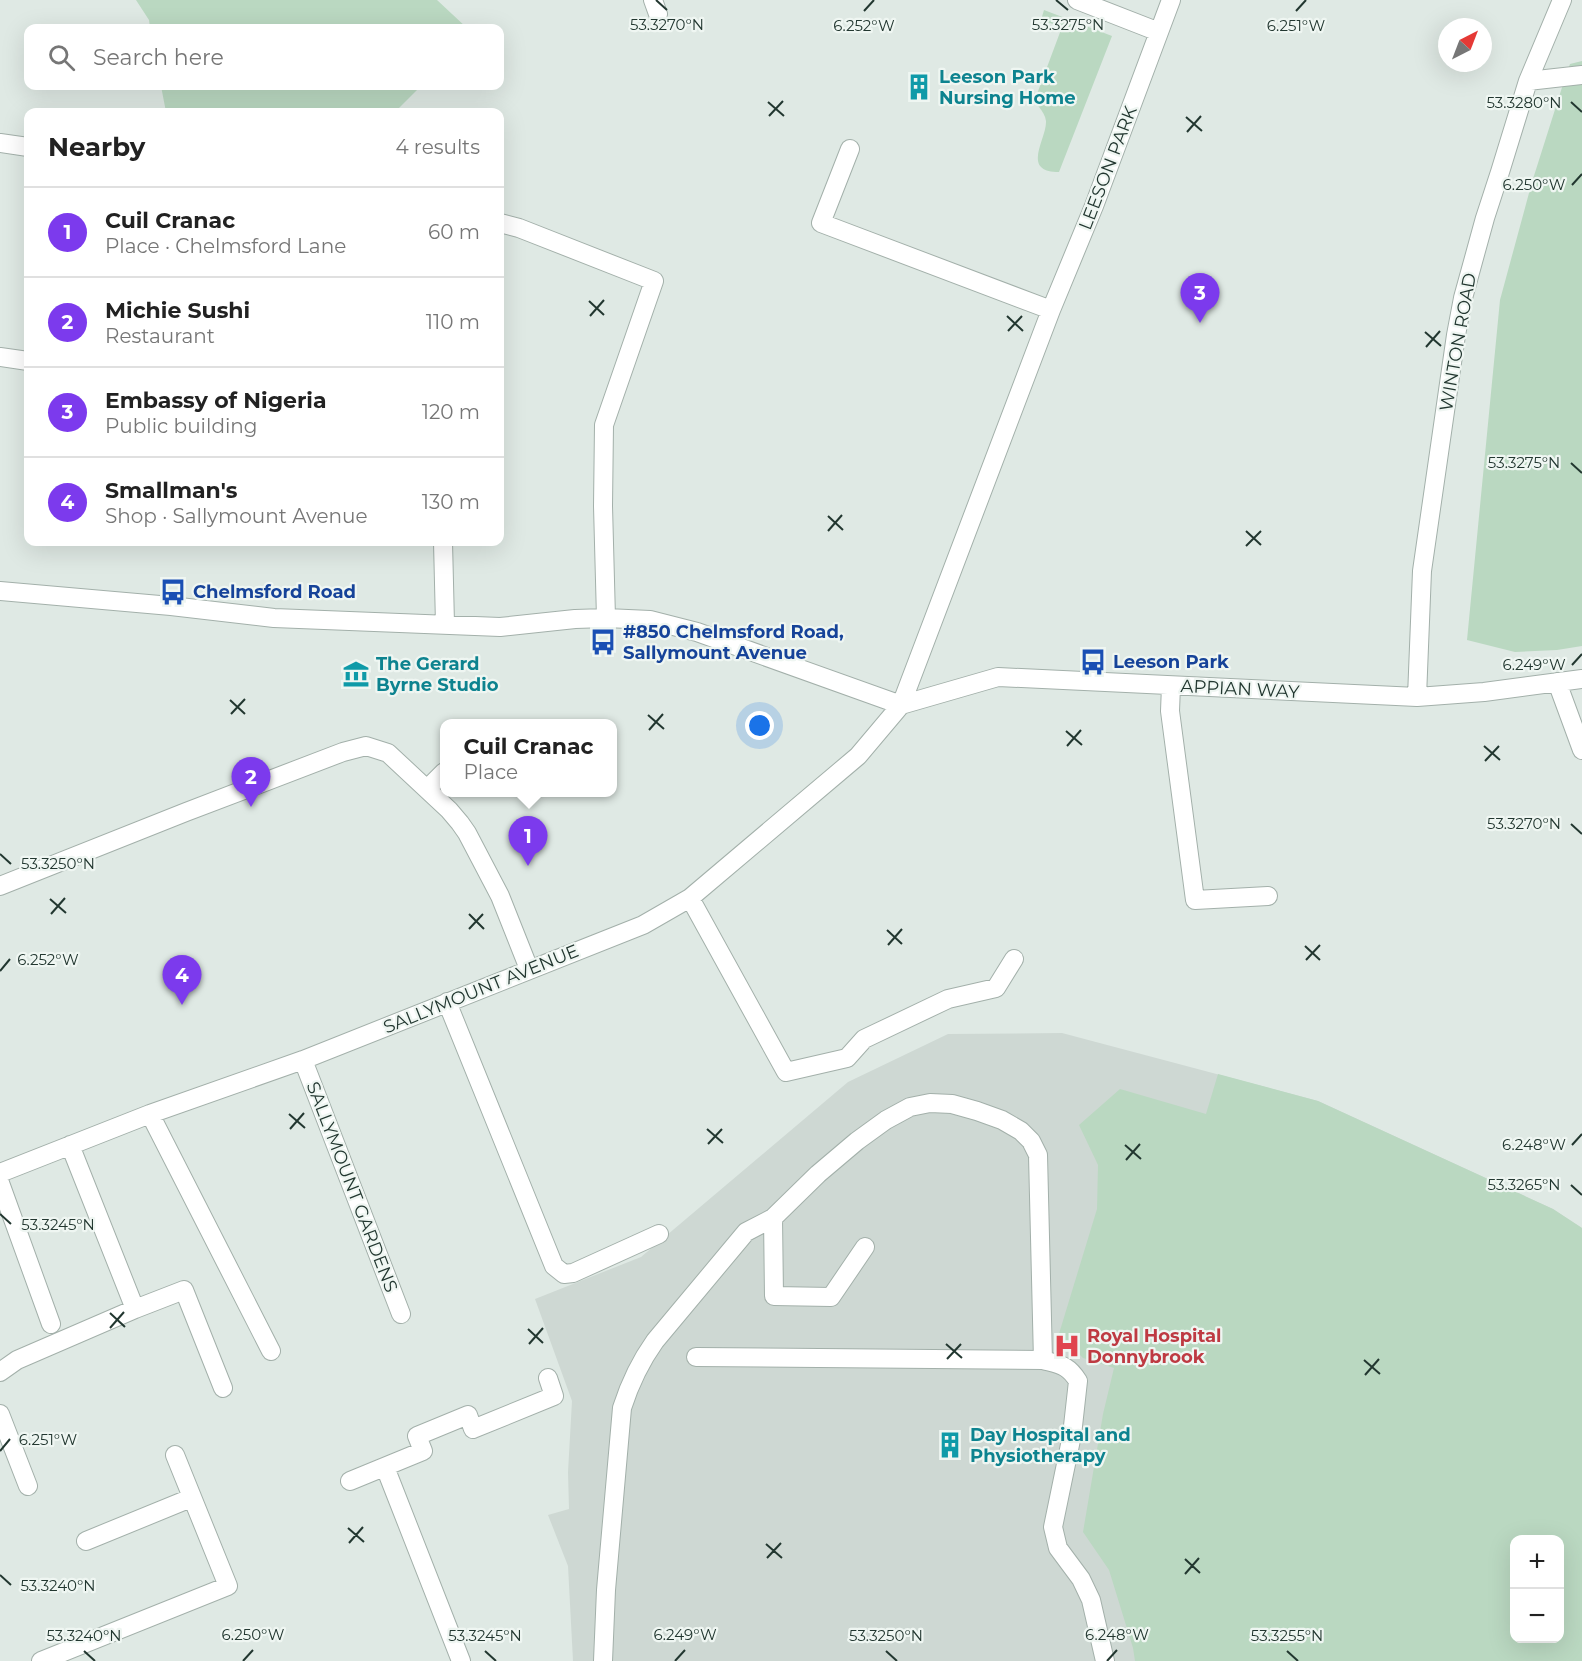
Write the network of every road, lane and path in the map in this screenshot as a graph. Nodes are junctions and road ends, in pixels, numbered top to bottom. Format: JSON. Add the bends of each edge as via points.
{"nodes":[{"id":1,"x":1077,"y":0,"type":"edge"},
{"id":2,"x":1172,"y":0,"type":"edge"},
{"id":3,"x":1562,"y":0,"type":"edge"},
{"id":4,"x":1159,"y":32,"type":"junction"},
{"id":5,"x":1582,"y":75,"type":"edge"},
{"id":6,"x":1528,"y":81,"type":"junction"},
{"id":7,"x":0,"y":143,"type":"edge"},
{"id":8,"x":24,"y":146,"type":"edge"},
{"id":9,"x":850,"y":149,"type":"dead end"},
{"id":10,"x":504,"y":224,"type":"edge"},
{"id":11,"x":1051,"y":310,"type":"junction"},
{"id":12,"x":0,"y":357,"type":"edge"},
{"id":13,"x":24,"y":360,"type":"edge"},
{"id":14,"x":444,"y":546,"type":"edge"},
{"id":15,"x":0,"y":591,"type":"edge"},
{"id":16,"x":606,"y":618,"type":"junction"},
{"id":17,"x":444,"y":624,"type":"junction"},
{"id":18,"x":1582,"y":679,"type":"edge"},
{"id":19,"x":1557,"y":682,"type":"junction"},
{"id":20,"x":1171,"y":686,"type":"junction"},
{"id":21,"x":1417,"y":697,"type":"junction"},
{"id":22,"x":901,"y":705,"type":"junction"},
{"id":23,"x":1582,"y":750,"type":"edge"},
{"id":24,"x":440,"y":776,"type":"edge"},
{"id":25,"x":428,"y":789,"type":"junction"},
{"id":26,"x":0,"y":886,"type":"edge"},
{"id":27,"x":1268,"y":896,"type":"dead end"},
{"id":28,"x":690,"y":898,"type":"junction"},
{"id":29,"x":1014,"y":959,"type":"dead end"},
{"id":30,"x":529,"y":969,"type":"junction"},
{"id":31,"x":447,"y":1002,"type":"junction"},
{"id":32,"x":303,"y":1060,"type":"junction"},
{"id":33,"x":150,"y":1114,"type":"junction"},
{"id":34,"x":70,"y":1145,"type":"junction"},
{"id":35,"x":0,"y":1173,"type":"edge"},
{"id":36,"x":0,"y":1183,"type":"edge"},
{"id":37,"x":773,"y":1218,"type":"junction"},
{"id":38,"x":659,"y":1234,"type":"dead end"},
{"id":39,"x":865,"y":1247,"type":"dead end"},
{"id":40,"x":135,"y":1309,"type":"junction"},
{"id":41,"x":401,"y":1314,"type":"dead end"},
{"id":42,"x":51,"y":1324,"type":"dead end"},
{"id":43,"x":271,"y":1351,"type":"dead end"},
{"id":44,"x":696,"y":1357,"type":"dead end"},
{"id":45,"x":1043,"y":1360,"type":"junction"},
{"id":46,"x":0,"y":1372,"type":"edge"},
{"id":47,"x":548,"y":1378,"type":"dead end"},
{"id":48,"x":223,"y":1388,"type":"dead end"},
{"id":49,"x":0,"y":1414,"type":"edge"},
{"id":50,"x":175,"y":1455,"type":"dead end"},
{"id":51,"x":385,"y":1467,"type":"junction"},
{"id":52,"x":350,"y":1481,"type":"dead end"},
{"id":53,"x":28,"y":1486,"type":"dead end"},
{"id":54,"x":192,"y":1498,"type":"junction"},
{"id":55,"x":86,"y":1541,"type":"dead end"},
{"id":56,"x":40,"y":1661,"type":"edge"},
{"id":57,"x":461,"y":1661,"type":"edge"},
{"id":58,"x":603,"y":1661,"type":"edge"},
{"id":59,"x":1105,"y":1661,"type":"edge"}],
"edges":[{"from":1,"to":4,"type":"street"},
{"from":2,"to":4,"type":"street","name":"LEESON PARK"},
{"from":3,"to":6,"type":"street","name":"WINTON ROAD"},
{"from":4,"to":11,"type":"street","name":"LEESON PARK"},
{"from":5,"to":6,"type":"street"},
{"from":6,"to":21,"type":"street","name":"WINTON ROAD","via":[[1485,218],[1456,335],[1422,571]]},
{"from":7,"to":8,"type":"street"},
{"from":9,"to":11,"type":"street","via":[[821,223]]},
{"from":10,"to":16,"type":"street","via":[[654,281],[604,425]]},
{"from":11,"to":22,"type":"street","name":"LEESON PARK"},
{"from":12,"to":13,"type":"street"},
{"from":14,"to":17,"type":"street"},
{"from":15,"to":17,"type":"street","via":[[274,618]]},
{"from":16,"to":17,"type":"street","via":[[500,627]]},
{"from":16,"to":22,"type":"street","via":[[674,625]]},
{"from":18,"to":19,"type":"street","name":"APPIAN WAY"},
{"from":19,"to":21,"type":"street","name":"APPIAN WAY"},
{"from":19,"to":23,"type":"street"},
{"from":20,"to":21,"type":"street","name":"APPIAN WAY"},
{"from":20,"to":22,"type":"street","name":"APPIAN WAY","via":[[998,677]]},
{"from":20,"to":27,"type":"street","via":[[1170,711],[1195,900]]},
{"from":22,"to":28,"type":"street","name":"SALLYMOUNT AVENUE","via":[[858,756]]},
{"from":24,"to":25,"type":"street"},
{"from":25,"to":26,"type":"street","via":[[388,753],[366,746],[354,748]]},
{"from":25,"to":30,"type":"street","via":[[467,833],[500,896]]},
{"from":28,"to":29,"type":"street","via":[[786,1072],[847,1058],[864,1039],[948,999],[996,988]]},
{"from":28,"to":30,"type":"street","name":"SALLYMOUNT AVENUE","via":[[643,925]]},
{"from":30,"to":31,"type":"street","name":"SALLYMOUNT AVENUE"},
{"from":31,"to":32,"type":"street","name":"SALLYMOUNT AVENUE"},
{"from":31,"to":38,"type":"street","via":[[554,1266],[564,1274],[573,1273]]},
{"from":32,"to":33,"type":"street","name":"SALLYMOUNT AVENUE"},
{"from":32,"to":41,"type":"street","name":"SALLYMOUNT GARDENS"},
{"from":33,"to":34,"type":"street","name":"SALLYMOUNT AVENUE"},
{"from":33,"to":43,"type":"street"},
{"from":34,"to":35,"type":"street","name":"SALLYMOUNT AVENUE"},
{"from":34,"to":40,"type":"street"},
{"from":36,"to":42,"type":"street"},
{"from":37,"to":39,"type":"street","via":[[774,1296],[831,1297]]},
{"from":37,"to":45,"type":"street","via":[[857,1141],[910,1107],[952,1104],[1002,1120],[1021,1131],[1038,1155]]},
{"from":37,"to":58,"type":"street","via":[[746,1232],[655,1341],[628,1389],[622,1408]]},
{"from":40,"to":46,"type":"street","via":[[18,1360]]},
{"from":40,"to":48,"type":"street","via":[[184,1290]]},
{"from":44,"to":45,"type":"street"},
{"from":45,"to":59,"type":"street","via":[[1064,1365],[1078,1381],[1072,1435],[1053,1527],[1058,1548],[1091,1600]]},
{"from":47,"to":51,"type":"street","via":[[554,1396],[473,1429],[468,1415],[417,1436],[423,1451]]},
{"from":49,"to":53,"type":"street"},
{"from":50,"to":54,"type":"street"},
{"from":51,"to":52,"type":"street"},
{"from":51,"to":57,"type":"street"},
{"from":54,"to":55,"type":"street"},
{"from":54,"to":56,"type":"street","via":[[228,1586]]}]}
